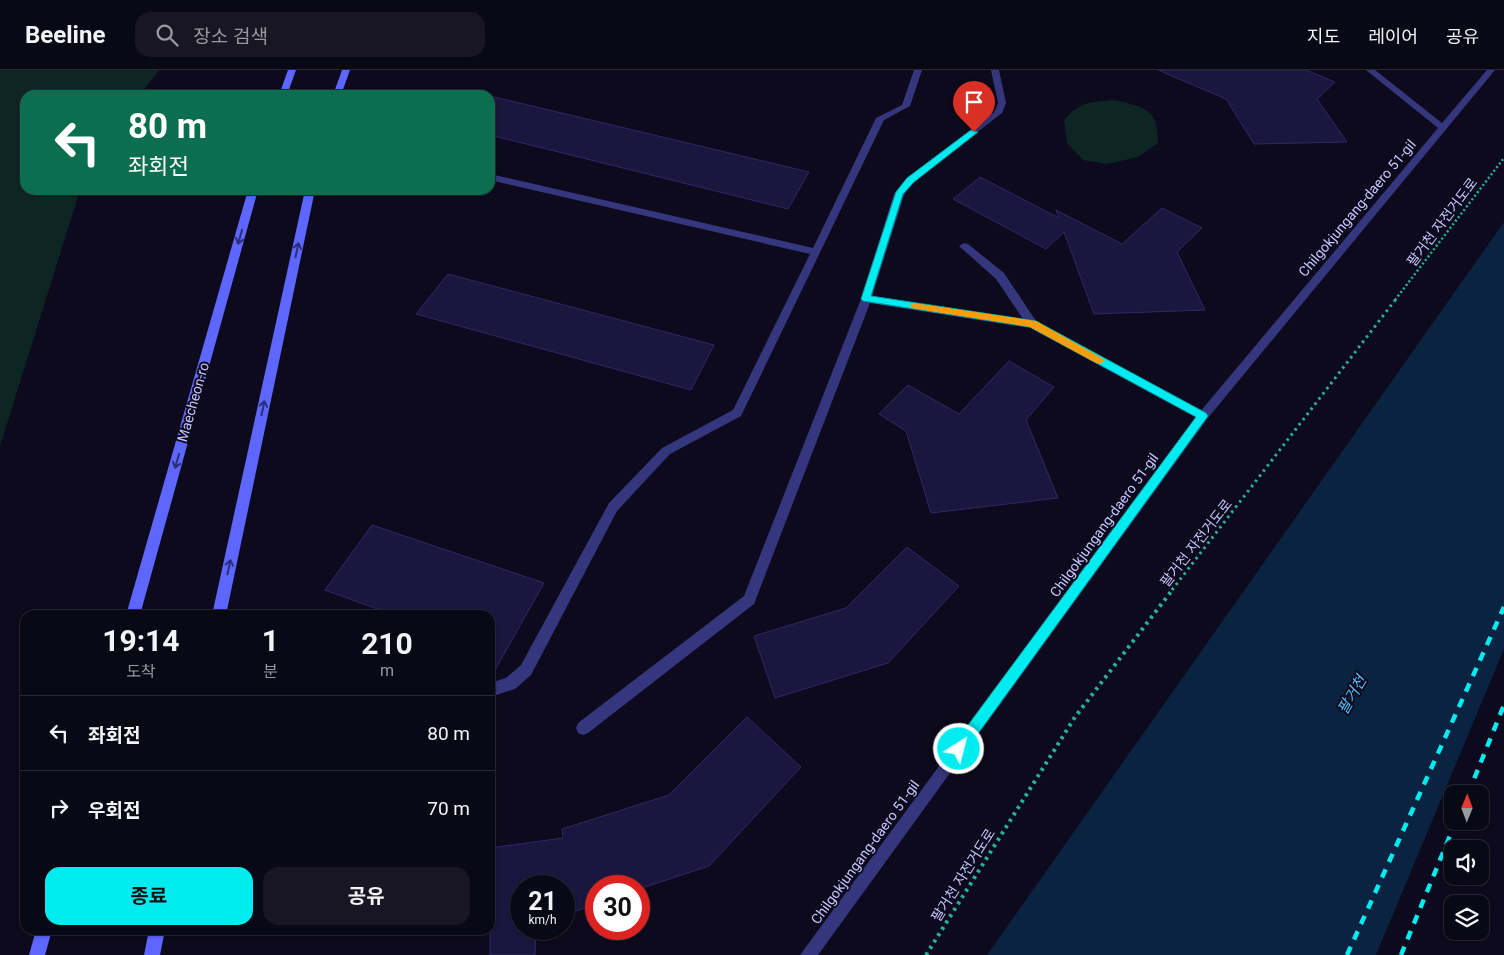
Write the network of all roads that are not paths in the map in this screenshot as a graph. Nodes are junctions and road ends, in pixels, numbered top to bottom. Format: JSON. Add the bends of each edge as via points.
{"nodes":[{"id":1,"x":292,"y":70,"type":"edge"},
{"id":2,"x":346,"y":70,"type":"edge"},
{"id":3,"x":918,"y":70,"type":"edge"},
{"id":4,"x":995,"y":70,"type":"edge"},
{"id":5,"x":1370,"y":70,"type":"edge"},
{"id":6,"x":1491,"y":70,"type":"edge"},
{"id":7,"x":285,"y":90,"type":"edge"},
{"id":8,"x":339,"y":90,"type":"edge"},
{"id":9,"x":1443,"y":128,"type":"junction"},
{"id":10,"x":495,"y":178,"type":"edge"},
{"id":11,"x":252,"y":195,"type":"edge"},
{"id":12,"x":309,"y":195,"type":"edge"},
{"id":13,"x":964,"y":246,"type":"dead end"},
{"id":14,"x":816,"y":252,"type":"junction"},
{"id":15,"x":866,"y":299,"type":"junction"},
{"id":16,"x":1032,"y":324,"type":"junction"},
{"id":17,"x":1203,"y":416,"type":"junction"},
{"id":18,"x":134,"y":610,"type":"edge"},
{"id":19,"x":220,"y":610,"type":"edge"},
{"id":20,"x":495,"y":688,"type":"edge"},
{"id":21,"x":583,"y":728,"type":"dead end"},
{"id":22,"x":43,"y":935,"type":"edge"},
{"id":23,"x":156,"y":935,"type":"edge"},
{"id":24,"x":37,"y":955,"type":"edge"},
{"id":25,"x":152,"y":955,"type":"edge"},
{"id":26,"x":808,"y":955,"type":"edge"}],
"edges":[{"from":1,"to":7,"type":"main road"},
{"from":2,"to":8,"type":"main road"},
{"from":3,"to":14,"type":"street","via":[[906,106],[880,118]]},
{"from":4,"to":15,"type":"street","via":[[1002,103],[998,114],[910,180],[899,194]]},
{"from":5,"to":9,"type":"street"},
{"from":6,"to":9,"type":"street","name":"Chilgokjungang-daero 51-gil"},
{"from":9,"to":17,"type":"street","name":"Chilgokjungang-daero 51-gil"},
{"from":10,"to":14,"type":"street"},
{"from":11,"to":18,"type":"main road","name":"Maecheon-ro","one_way":true},
{"from":19,"to":12,"type":"main road","one_way":true},
{"from":13,"to":16,"type":"street","via":[[1000,276]]},
{"from":14,"to":20,"type":"street","via":[[737,413],[666,451],[614,507],[526,670],[510,684]]},
{"from":15,"to":16,"type":"street"},
{"from":15,"to":21,"type":"street","via":[[750,600]]},
{"from":16,"to":17,"type":"street"},
{"from":17,"to":26,"type":"street","name":"Chilgokjungang-daero 51-gil"},
{"from":22,"to":24,"type":"main road"},
{"from":23,"to":25,"type":"main road"}]}
